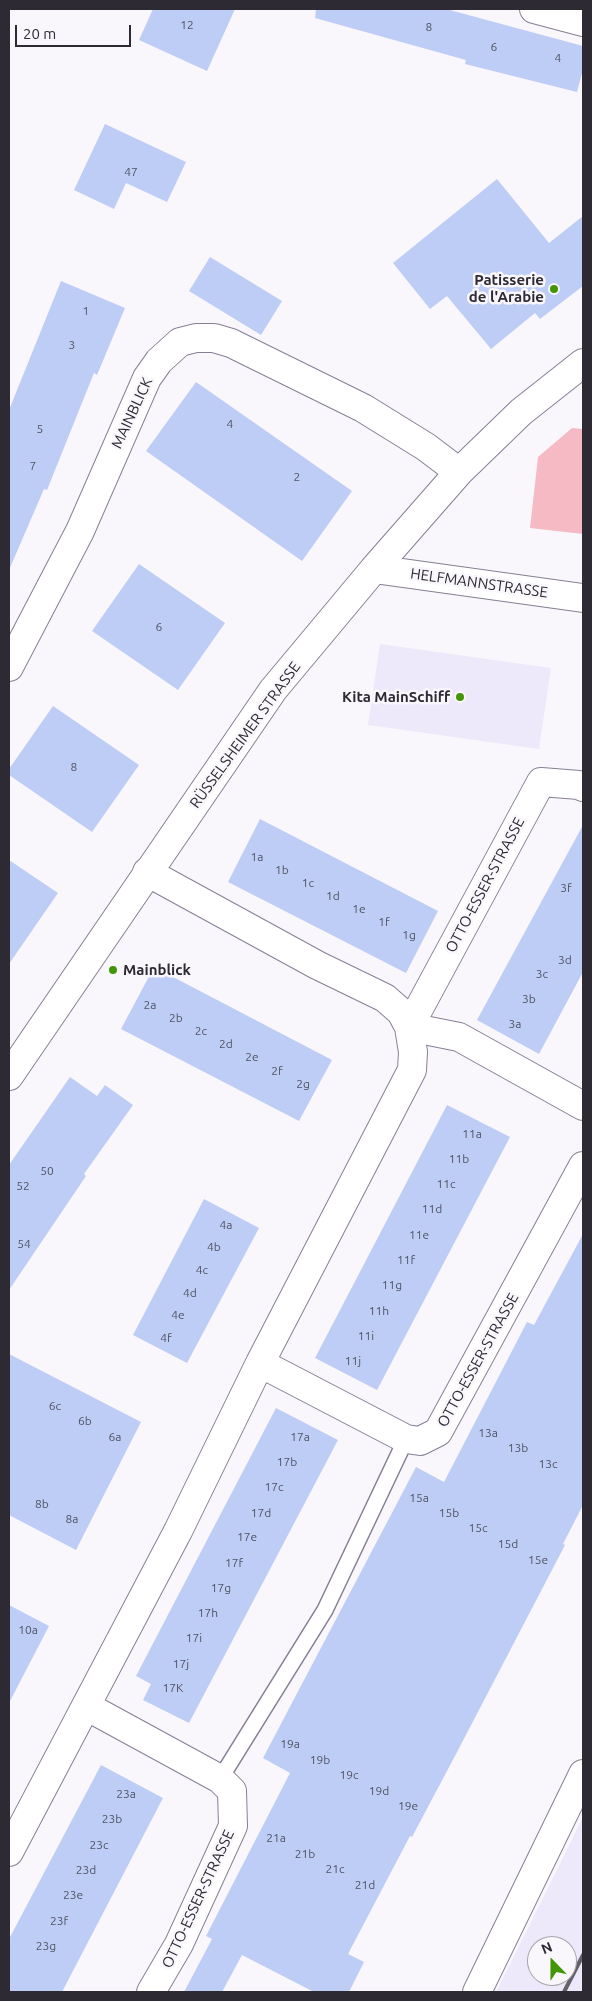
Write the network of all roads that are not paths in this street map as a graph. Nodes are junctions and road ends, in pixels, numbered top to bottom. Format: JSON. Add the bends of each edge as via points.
{"nodes":[{"id":1,"x":534,"y":9,"type":"edge"},
{"id":2,"x":583,"y":22,"type":"edge"},
{"id":3,"x":583,"y":363,"type":"edge"},
{"id":4,"x":460,"y":472,"type":"junction"},
{"id":5,"x":374,"y":569,"type":"junction"},
{"id":6,"x":583,"y":598,"type":"edge"},
{"id":7,"x":9,"y":667,"type":"edge"},
{"id":8,"x":583,"y":787,"type":"edge"},
{"id":9,"x":147,"y":872,"type":"junction"},
{"id":10,"x":408,"y":1027,"type":"junction"},
{"id":11,"x":9,"y":1076,"type":"edge"},
{"id":12,"x":583,"y":1106,"type":"edge"},
{"id":13,"x":583,"y":1166,"type":"edge"},
{"id":14,"x":260,"y":1363,"type":"junction"},
{"id":15,"x":406,"y":1439,"type":"junction"},
{"id":16,"x":86,"y":1706,"type":"junction"},
{"id":17,"x":583,"y":1774,"type":"edge"},
{"id":18,"x":220,"y":1780,"type":"junction"},
{"id":19,"x":9,"y":1852,"type":"edge"},
{"id":20,"x":151,"y":1992,"type":"edge"},
{"id":21,"x":477,"y":1992,"type":"edge"}],
"edges":[{"from":1,"to":2,"type":"street"},
{"from":3,"to":4,"type":"street","name":"RÜSSELSHEIMER STRASSE","via":[[521,412]]},
{"from":4,"to":5,"type":"street","name":"RÜSSELSHEIMER STRASSE"},
{"from":4,"to":7,"type":"street","name":"MAINBLICK","via":[[363,408],[231,343],[214,338],[180,342],[159,361],[147,378],[80,531]]},
{"from":5,"to":6,"type":"street","name":"HELFMANNSTRASSE"},
{"from":5,"to":9,"type":"street","name":"RÜSSELSHEIMER STRASSE","via":[[273,690]]},
{"from":8,"to":10,"type":"street","name":"OTTO-ESSER-STRASSE","via":[[541,782]]},
{"from":9,"to":10,"type":"street","via":[[317,965],[385,998],[401,1012]]},
{"from":9,"to":11,"type":"street","name":"RÜSSELSHEIMER STRASSE"},
{"from":10,"to":12,"type":"street","via":[[459,1037]]},
{"from":10,"to":14,"type":"street","via":[[413,1052],[412,1070]]},
{"from":13,"to":15,"type":"street","name":"OTTO-ESSER-STRASSE","via":[[438,1432],[420,1441]]},
{"from":14,"to":15,"type":"street"},
{"from":14,"to":16,"type":"street","via":[[178,1531]]},
{"from":15,"to":18,"type":"lane","via":[[324,1610]]},
{"from":16,"to":18,"type":"street","name":"OTTO-ESSER-STRASSE"},
{"from":16,"to":19,"type":"street"},
{"from":17,"to":21,"type":"street"},
{"from":18,"to":20,"type":"street","name":"OTTO-ESSER-STRASSE","via":[[232,1791],[233,1826],[179,1944]]}]}
